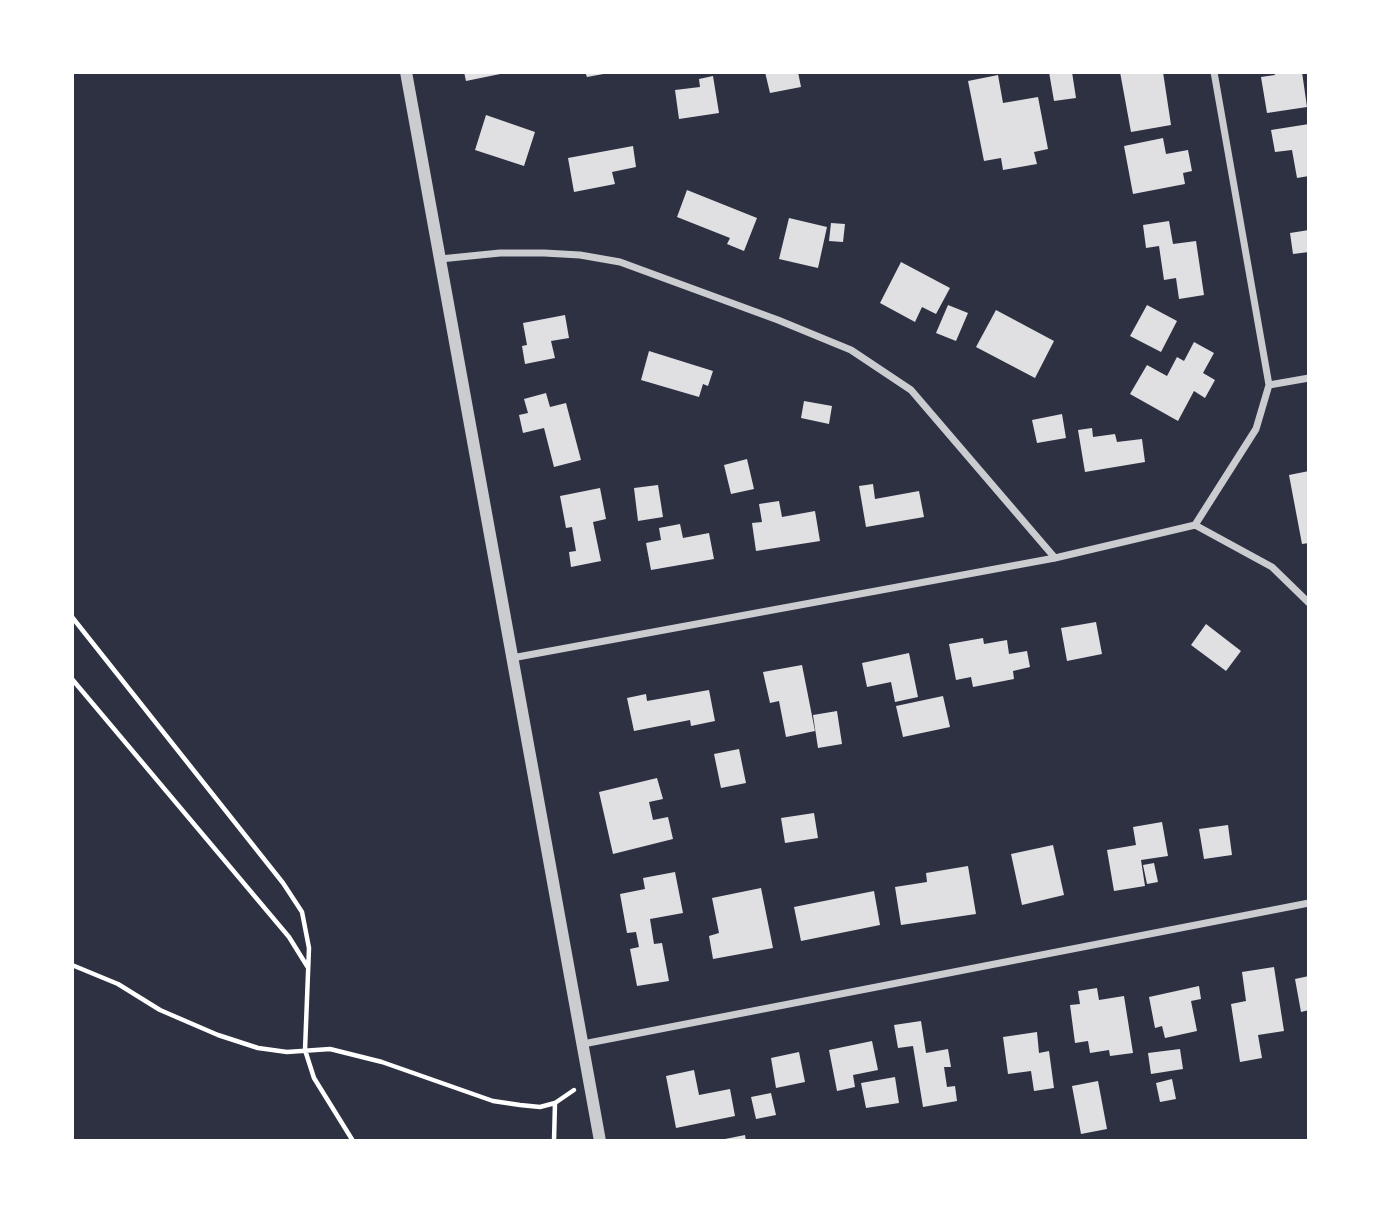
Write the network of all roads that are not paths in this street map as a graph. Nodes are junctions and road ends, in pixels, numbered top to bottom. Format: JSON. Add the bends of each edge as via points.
{"nodes":[{"id":1,"x":406,"y":72,"type":"edge"},
{"id":2,"x":1214,"y":72,"type":"edge"},
{"id":3,"x":440,"y":259,"type":"junction"},
{"id":4,"x":1309,"y":377,"type":"edge"},
{"id":5,"x":1269,"y":385,"type":"junction"},
{"id":6,"x":1195,"y":525,"type":"junction"},
{"id":7,"x":1055,"y":558,"type":"junction"},
{"id":8,"x":1309,"y":603,"type":"edge"},
{"id":9,"x":512,"y":659,"type":"junction"},
{"id":10,"x":1309,"y":903,"type":"edge"},
{"id":11,"x":583,"y":1044,"type":"junction"},
{"id":12,"x":600,"y":1141,"type":"edge"}],
"edges":[{"from":1,"to":3,"type":"street"},
{"from":2,"to":5,"type":"street"},
{"from":3,"to":7,"type":"street","via":[[533,253],[620,262],[851,350],[911,390]]},
{"from":3,"to":9,"type":"street"},
{"from":4,"to":5,"type":"street"},
{"from":5,"to":6,"type":"street","via":[[1256,429]]},
{"from":6,"to":7,"type":"street"},
{"from":6,"to":8,"type":"street","via":[[1272,567]]},
{"from":7,"to":9,"type":"street"},
{"from":9,"to":11,"type":"street"},
{"from":10,"to":11,"type":"street"},
{"from":11,"to":12,"type":"street"}]}
